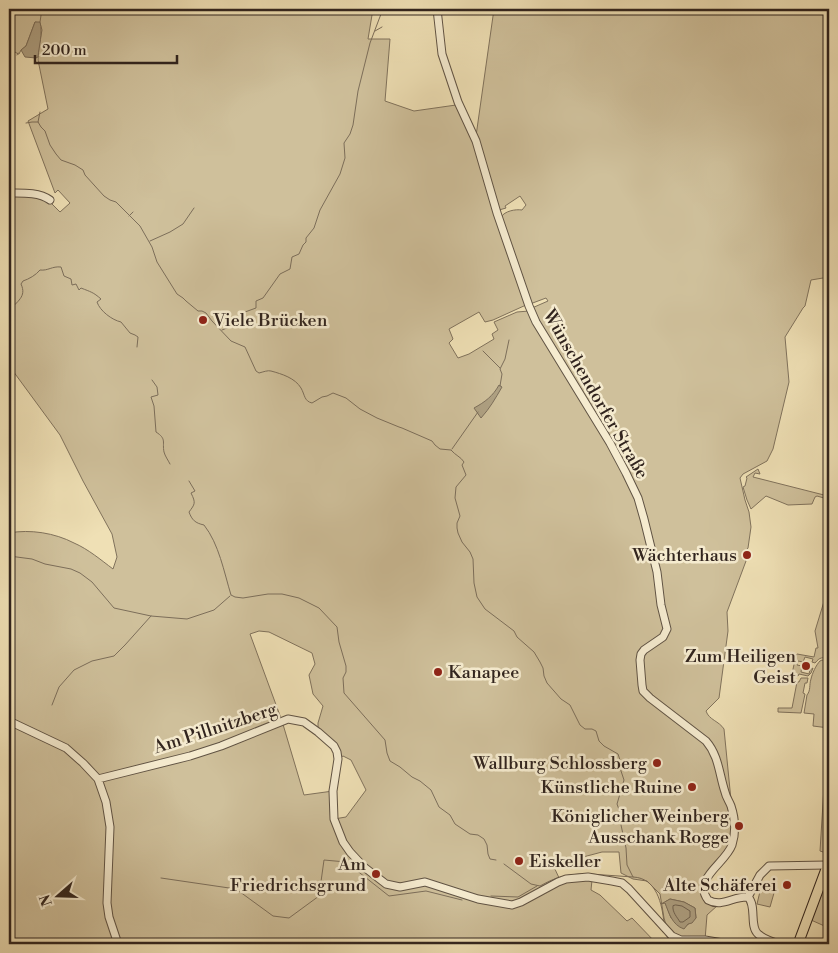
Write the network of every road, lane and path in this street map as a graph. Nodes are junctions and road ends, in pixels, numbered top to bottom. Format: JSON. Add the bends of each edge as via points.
{"nodes":[{"id":1,"x":437,"y":9,"type":"edge"},
{"id":2,"x":9,"y":193,"type":"edge"},
{"id":3,"x":50,"y":200,"type":"dead end"},
{"id":4,"x":9,"y":721,"type":"edge"},
{"id":5,"x":98,"y":779,"type":"junction"},
{"id":6,"x":828,"y":863,"type":"edge"},
{"id":7,"x":748,"y":897,"type":"junction"},
{"id":8,"x":118,"y":944,"type":"edge"},
{"id":9,"x":729,"y":944,"type":"edge"},
{"id":10,"x":780,"y":944,"type":"edge"},
{"id":11,"x":798,"y":944,"type":"edge"}],
"edges":[{"from":1,"to":7,"type":"street","name":"Wünschendorfer Straße","via":[[442,54],[482,159],[529,306],[610,443],[638,498],[657,572],[667,629],[663,637],[641,654],[643,691],[706,741],[718,762],[735,830],[727,856],[705,880],[703,892],[708,900],[717,903]]},
{"from":2,"to":3,"type":"street","via":[[36,194]]},
{"from":4,"to":5,"type":"street","via":[[66,748]]},
{"from":5,"to":8,"type":"street","via":[[110,827],[108,916]]},
{"from":5,"to":9,"type":"street","name":"Am Pillnitzberg","via":[[206,751],[288,719],[304,722],[337,752],[334,819],[343,842],[364,867],[386,884],[400,887],[425,882],[478,899],[512,905],[566,879],[588,877],[622,883],[672,936],[681,940]]},
{"from":6,"to":7,"type":"street","via":[[769,866]]},
{"from":6,"to":11,"type":"main road"},
{"from":7,"to":10,"type":"street","via":[[753,906],[756,931]]}]}
